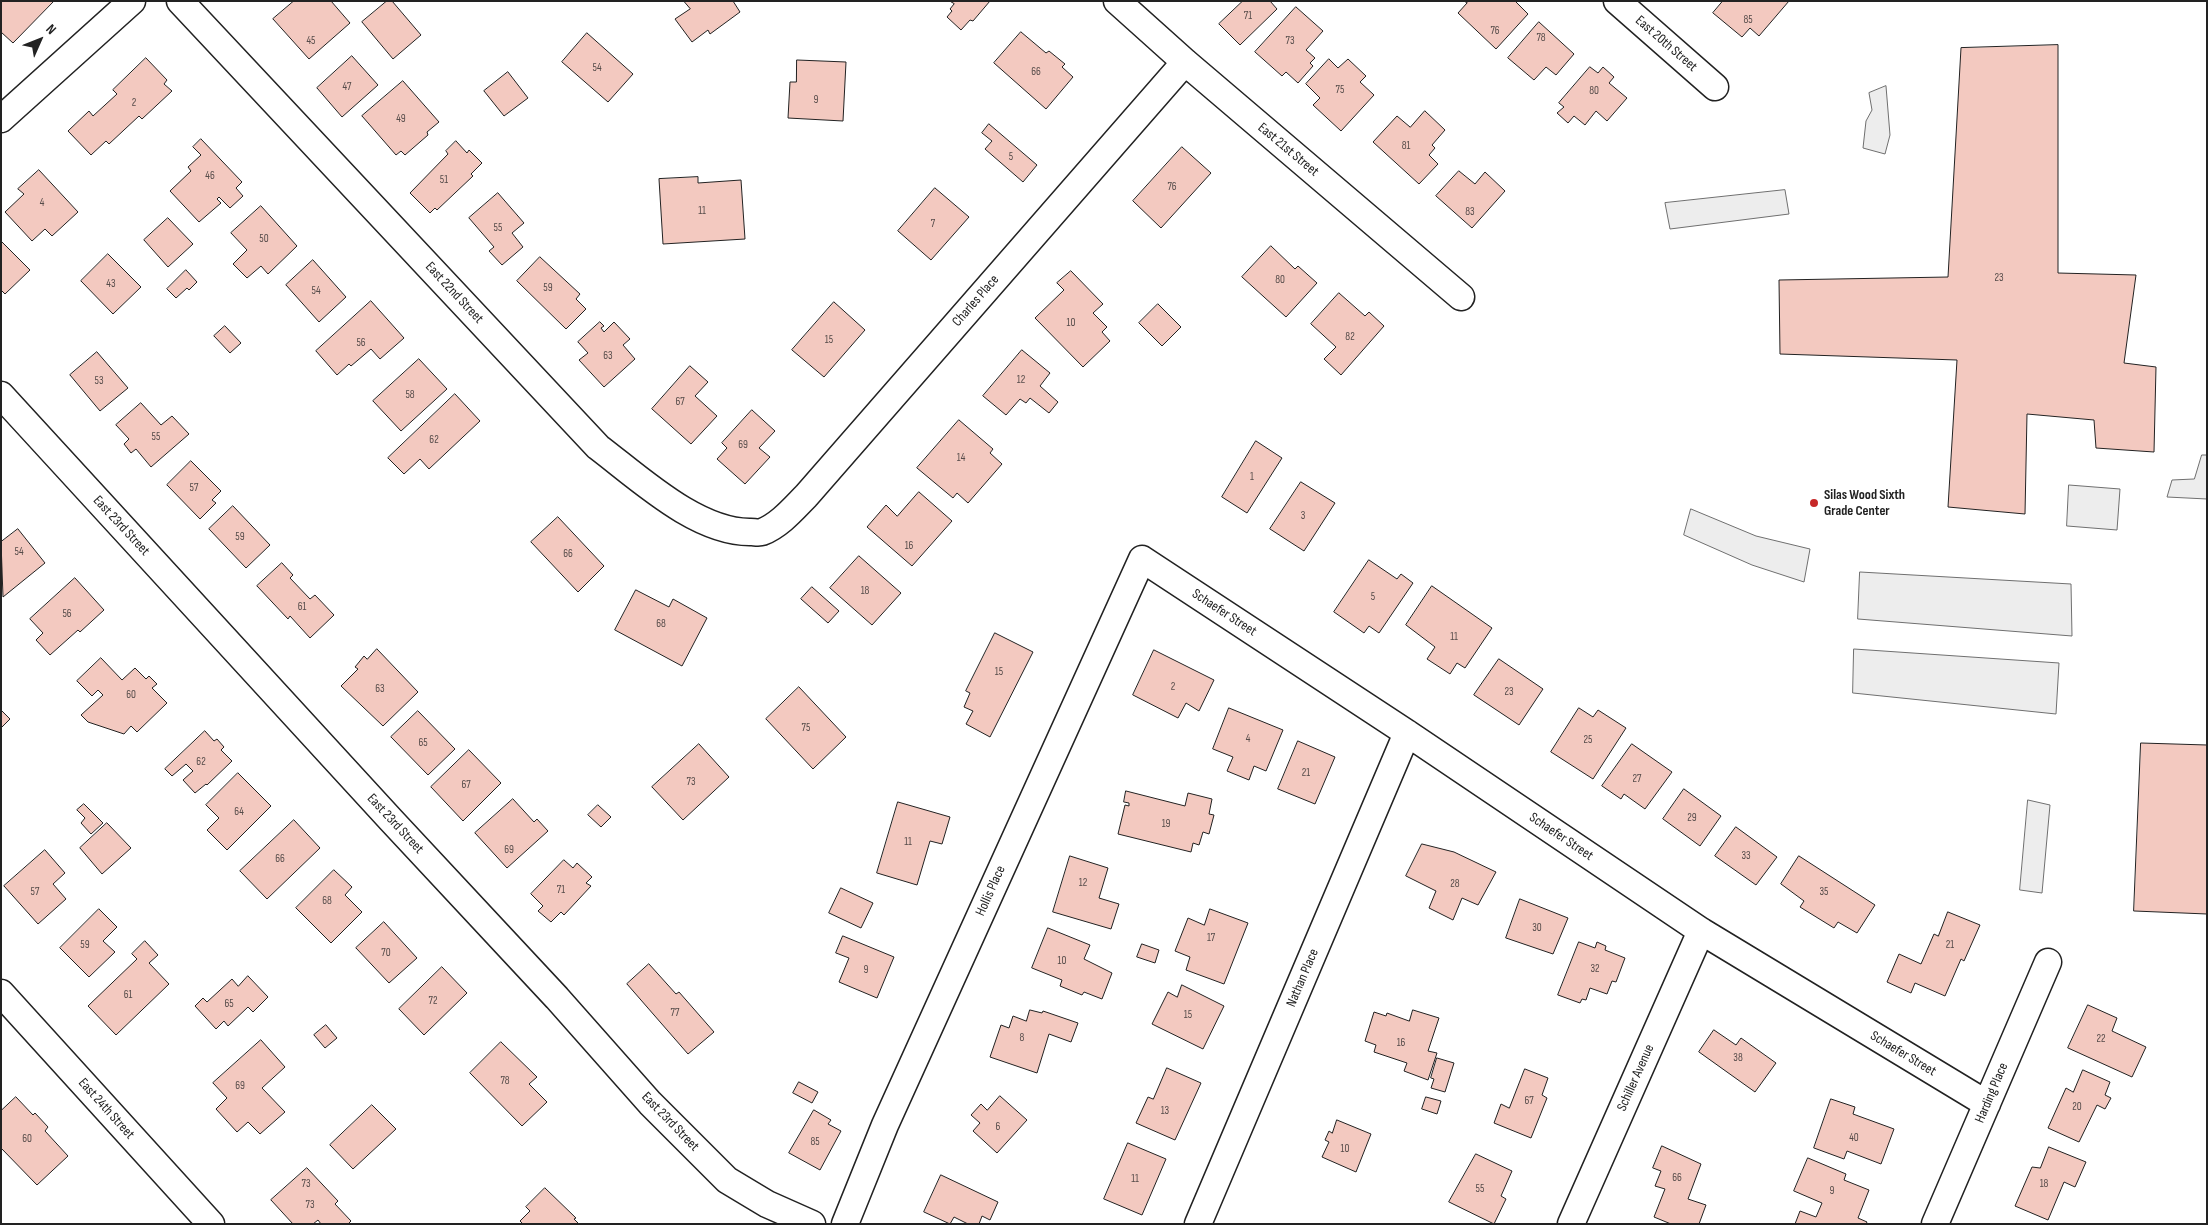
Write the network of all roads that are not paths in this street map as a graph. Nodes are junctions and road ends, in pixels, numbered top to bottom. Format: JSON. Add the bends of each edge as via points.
{"nodes":[{"id":1,"x":132,"y":1,"type":"edge"},
{"id":2,"x":180,"y":1,"type":"edge"},
{"id":3,"x":1117,"y":1,"type":"edge"},
{"id":4,"x":1617,"y":1,"type":"edge"},
{"id":5,"x":1185,"y":62,"type":"junction"},
{"id":6,"x":1715,"y":87,"type":"dead end"},
{"id":7,"x":1,"y":119,"type":"edge"},
{"id":8,"x":1461,"y":297,"type":"dead end"},
{"id":9,"x":1,"y":395,"type":"edge"},
{"id":10,"x":762,"y":532,"type":"joint"},
{"id":11,"x":1142,"y":559,"type":"joint"},
{"id":12,"x":1407,"y":733,"type":"junction"},
{"id":13,"x":1701,"y":932,"type":"junction"},
{"id":14,"x":2048,"y":962,"type":"dead end"},
{"id":15,"x":1,"y":993,"type":"edge"},
{"id":16,"x":1987,"y":1104,"type":"junction"},
{"id":17,"x":211,"y":1224,"type":"edge"},
{"id":18,"x":812,"y":1224,"type":"edge"},
{"id":19,"x":844,"y":1224,"type":"edge"},
{"id":20,"x":1198,"y":1224,"type":"edge"},
{"id":21,"x":1571,"y":1224,"type":"edge"},
{"id":22,"x":1935,"y":1224,"type":"edge"}],
"edges":[{"from":1,"to":7,"type":"street"},
{"from":2,"to":10,"type":"street","name":"East 22nd Street","via":[[598,447],[678,507],[713,526],[738,532]]},
{"from":3,"to":5,"type":"street","name":"East 21st Street"},
{"from":4,"to":6,"type":"street","name":"East 20th Street"},
{"from":5,"to":8,"type":"street","name":"East 21st Street"},
{"from":5,"to":10,"type":"street","name":"Charles Place","via":[[806,496],[785,517]]},
{"from":9,"to":18,"type":"street","name":"East 23rd Street","via":[[650,1103],[727,1180],[767,1204]]},
{"from":11,"to":12,"type":"street","name":"Schaefer Street"},
{"from":11,"to":19,"type":"street","name":"Hollis Place","via":[[885,1125]]},
{"from":12,"to":13,"type":"street","name":"Schaefer Street"},
{"from":12,"to":20,"type":"street","name":"Nathan Place"},
{"from":13,"to":16,"type":"street","name":"Schaefer Street"},
{"from":13,"to":21,"type":"street","name":"Schiller Avenue"},
{"from":14,"to":16,"type":"street","name":"Harding Place"},
{"from":15,"to":17,"type":"street","name":"East 24th Street"},
{"from":16,"to":22,"type":"street","name":"Harding Place"}]}
